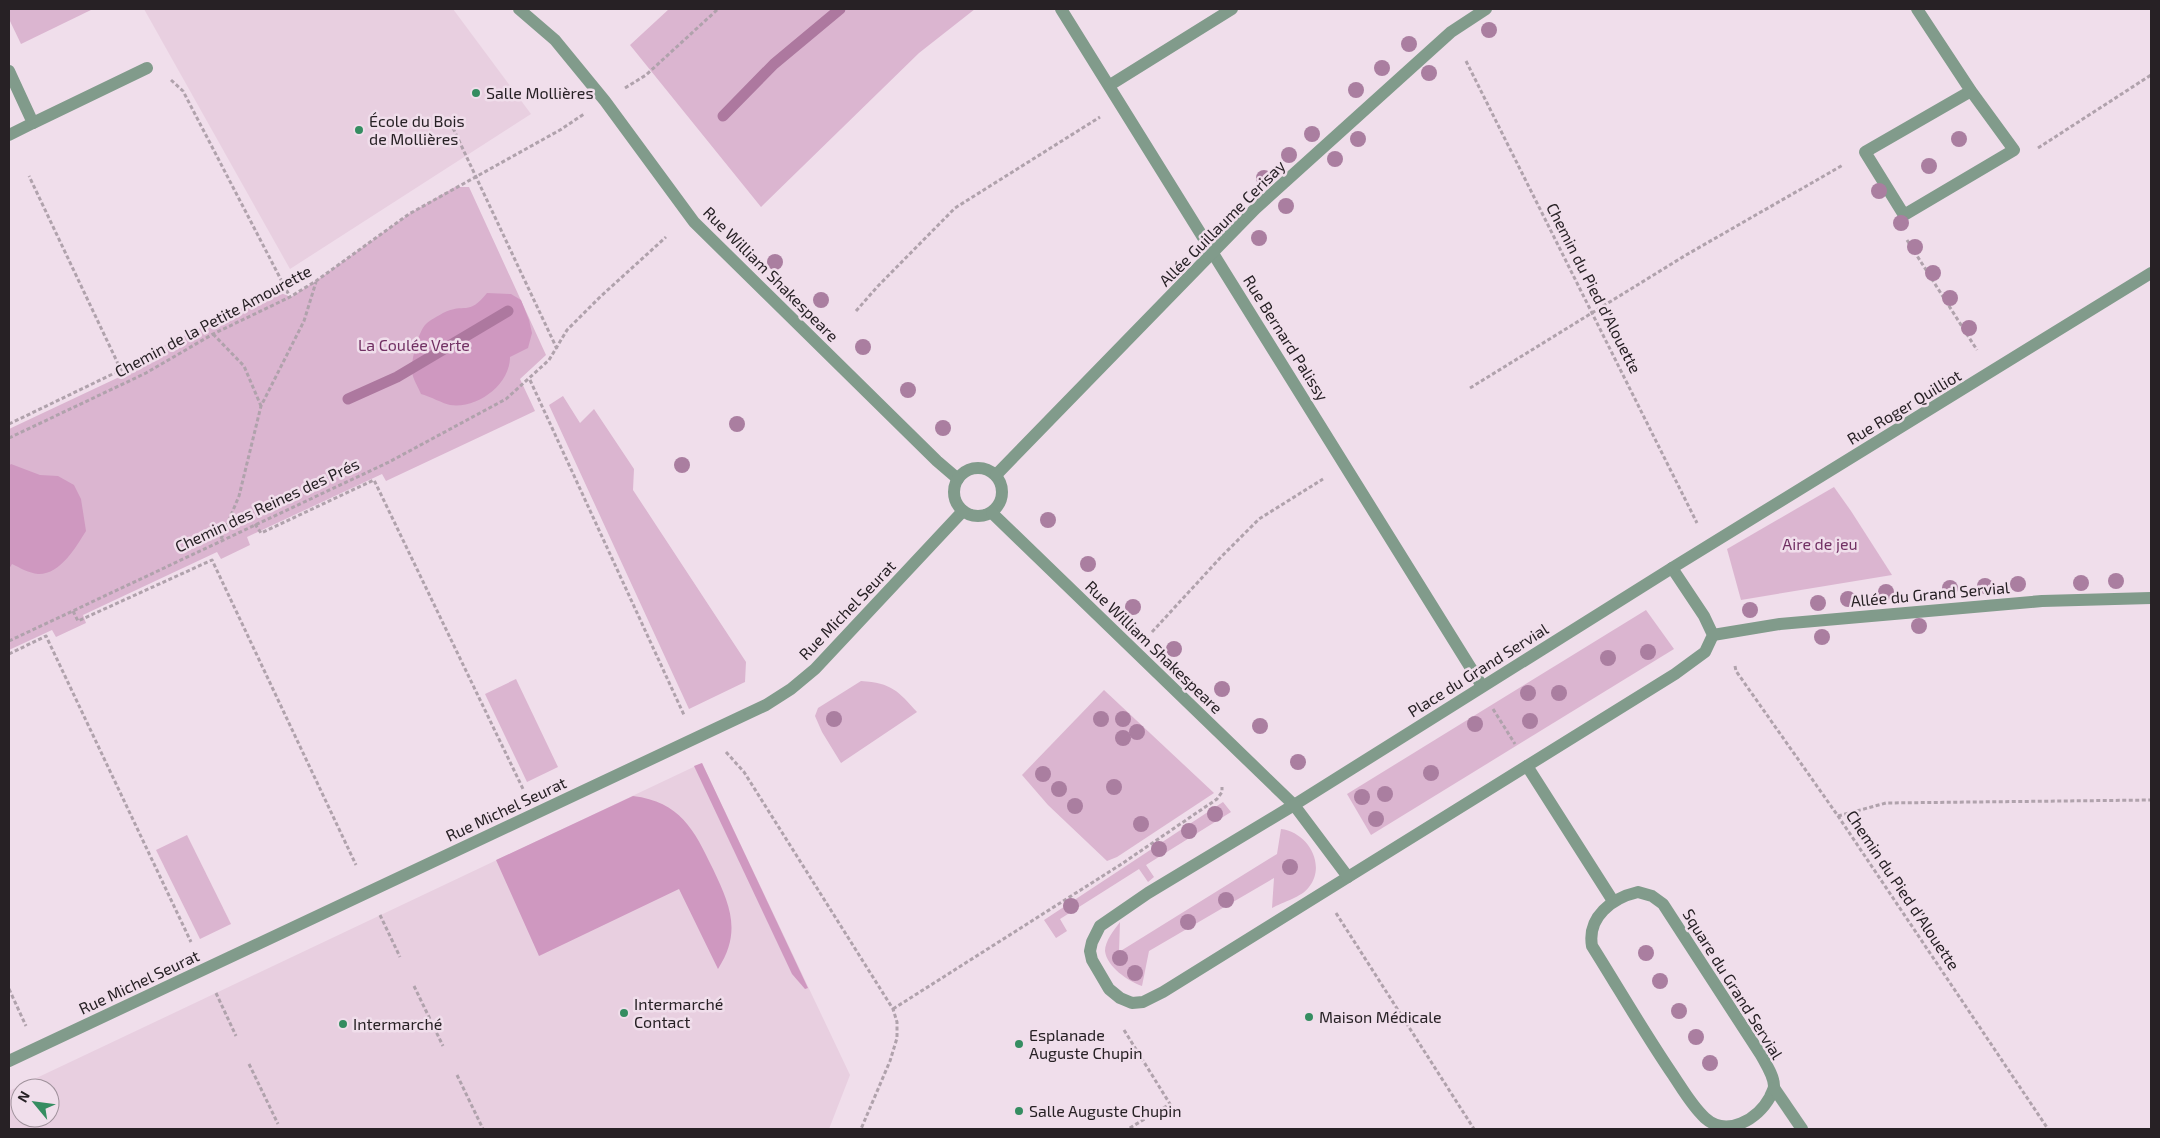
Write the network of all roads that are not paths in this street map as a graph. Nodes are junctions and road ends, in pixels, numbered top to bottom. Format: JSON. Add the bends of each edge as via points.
{"nodes":[{"id":1,"x":519,"y":9,"type":"edge"},
{"id":2,"x":1061,"y":9,"type":"edge"},
{"id":3,"x":1232,"y":9,"type":"edge"},
{"id":4,"x":1486,"y":9,"type":"edge"},
{"id":5,"x":1917,"y":9,"type":"edge"},
{"id":6,"x":147,"y":68,"type":"dead end"},
{"id":7,"x":9,"y":71,"type":"edge"},
{"id":8,"x":1110,"y":85,"type":"junction"},
{"id":9,"x":1971,"y":91,"type":"junction"},
{"id":10,"x":33,"y":123,"type":"junction"},
{"id":11,"x":9,"y":135,"type":"edge"},
{"id":12,"x":1213,"y":252,"type":"junction"},
{"id":13,"x":2151,"y":273,"type":"edge"},
{"id":14,"x":996,"y":475,"type":"junction"},
{"id":15,"x":958,"y":478,"type":"junction"},
{"id":16,"x":963,"y":512,"type":"junction"},
{"id":17,"x":992,"y":513,"type":"junction"},
{"id":18,"x":1672,"y":568,"type":"junction"},
{"id":19,"x":2151,"y":598,"type":"edge"},
{"id":20,"x":1713,"y":635,"type":"junction"},
{"id":21,"x":1482,"y":686,"type":"junction"},
{"id":22,"x":1527,"y":766,"type":"junction"},
{"id":23,"x":1294,"y":805,"type":"junction"},
{"id":24,"x":1348,"y":877,"type":"junction"},
{"id":25,"x":1614,"y":901,"type":"junction"},
{"id":26,"x":9,"y":1062,"type":"edge"},
{"id":27,"x":1774,"y":1088,"type":"junction"},
{"id":28,"x":1802,"y":1129,"type":"edge"}],
"edges":[{"from":1,"to":15,"type":"street","name":"Rue William Shakespeare","via":[[555,40],[694,222]]},
{"from":2,"to":8,"type":"street","name":"Rue Bernard Palissy"},
{"from":3,"to":8,"type":"street"},
{"from":4,"to":12,"type":"street","name":"Allée Guillaume Cerisay","via":[[1451,32],[1255,209]]},
{"from":5,"to":9,"type":"street"},
{"from":6,"to":10,"type":"street"},
{"from":7,"to":10,"type":"street"},
{"from":8,"to":12,"type":"street","name":"Rue Bernard Palissy"},
{"from":9,"to":9,"type":"street","via":[[2014,150],[1904,215],[1865,152]]},
{"from":10,"to":11,"type":"street"},
{"from":12,"to":14,"type":"street","name":"Allée Guillaume Cerisay"},
{"from":12,"to":21,"type":"street","name":"Rue Bernard Palissy"},
{"from":13,"to":18,"type":"street","name":"Rue Roger Quilliot"},
{"from":14,"to":15,"type":"street","via":[[976,468]]},
{"from":14,"to":17,"type":"street","via":[[1003,491],[998,507]]},
{"from":15,"to":16,"type":"street","via":[[954,497]]},
{"from":16,"to":17,"type":"street","via":[[982,517]]},
{"from":16,"to":26,"type":"street","name":"Rue Michel Seurat","via":[[815,668],[792,689],[766,705]]},
{"from":17,"to":23,"type":"street","name":"Rue William Shakespeare"},
{"from":18,"to":20,"type":"street"},
{"from":18,"to":21,"type":"street","name":"Place du Grand Servial"},
{"from":19,"to":20,"type":"street","name":"Allée du Grand Servial","via":[[2042,601],[1780,624]]},
{"from":20,"to":22,"type":"street","via":[[1705,652],[1675,674]]},
{"from":21,"to":23,"type":"street","name":"Place du Grand Servial"},
{"from":22,"to":24,"type":"street"},
{"from":22,"to":25,"type":"street"},
{"from":23,"to":24,"type":"street"},
{"from":23,"to":24,"type":"street","via":[[1148,893],[1100,926],[1090,951],[1109,989],[1132,1003],[1143,1002]]},
{"from":25,"to":27,"type":"street","name":"Square du Grand Servial","via":[[1638,892],[1663,904],[1761,1055],[1773,1078]]},
{"from":25,"to":27,"type":"street","name":"Square du Grand Servial","via":[[1593,926],[1592,946],[1697,1110],[1719,1128],[1734,1127],[1751,1119],[1766,1105]]},
{"from":27,"to":28,"type":"street"}]}
